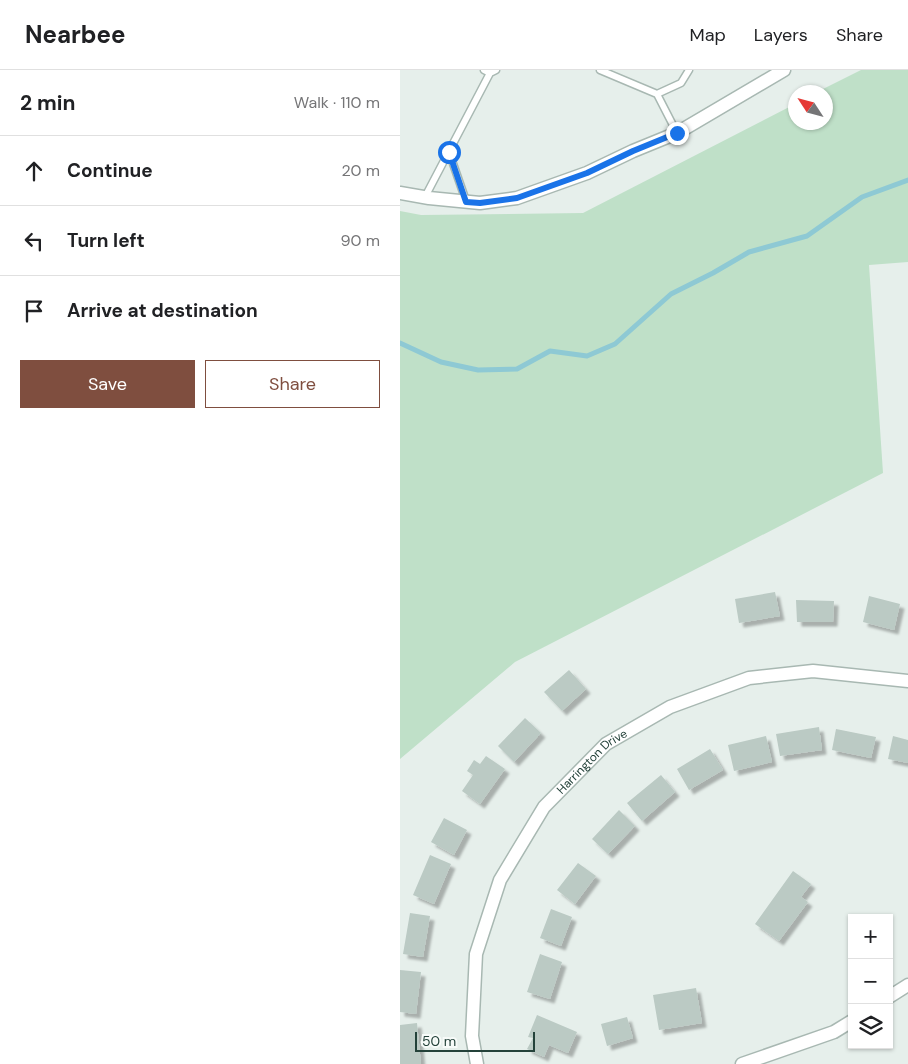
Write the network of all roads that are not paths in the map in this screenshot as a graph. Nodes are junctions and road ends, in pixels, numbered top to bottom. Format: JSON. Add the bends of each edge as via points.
{"nodes":[{"id":1,"x":600,"y":70,"type":"edge"},
{"id":2,"x":689,"y":70,"type":"edge"},
{"id":3,"x":784,"y":70,"type":"edge"},
{"id":4,"x":490,"y":71,"type":"edge"},
{"id":5,"x":656,"y":94,"type":"junction"},
{"id":6,"x":677,"y":133,"type":"junction"},
{"id":7,"x":449,"y":152,"type":"junction"},
{"id":8,"x":400,"y":193,"type":"edge"},
{"id":9,"x":425,"y":197,"type":"junction"},
{"id":10,"x":466,"y":202,"type":"junction"},
{"id":11,"x":908,"y":681,"type":"edge"},
{"id":12,"x":908,"y":985,"type":"edge"},
{"id":13,"x":893,"y":994,"type":"edge"},
{"id":14,"x":848,"y":1023,"type":"edge"},
{"id":15,"x":477,"y":1064,"type":"edge"},
{"id":16,"x":742,"y":1064,"type":"edge"}],
"edges":[{"from":1,"to":5,"type":"lane"},
{"from":2,"to":5,"type":"lane","via":[[681,83]]},
{"from":3,"to":6,"type":"street"},
{"from":4,"to":7,"type":"lane"},
{"from":5,"to":6,"type":"lane"},
{"from":6,"to":10,"type":"street","via":[[587,173],[517,198]]},
{"from":7,"to":9,"type":"lane"},
{"from":7,"to":10,"type":"lane"},
{"from":8,"to":9,"type":"street"},
{"from":9,"to":10,"type":"street"},
{"from":11,"to":15,"type":"street","name":"Harrington Drive","via":[[812,671],[750,678],[670,707],[606,744],[544,807],[500,880],[476,954],[472,1036]]},
{"from":12,"to":13,"type":"street"},
{"from":14,"to":16,"type":"street","via":[[834,1032]]}]}
